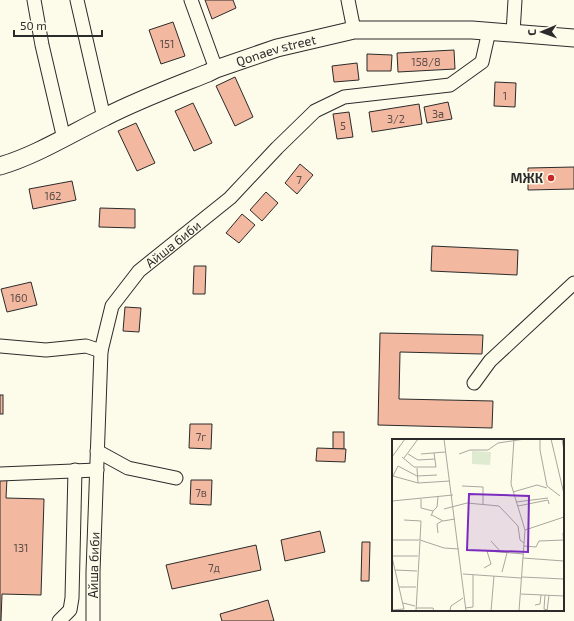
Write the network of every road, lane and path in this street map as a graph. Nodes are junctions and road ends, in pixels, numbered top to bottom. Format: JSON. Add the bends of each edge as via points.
{"nodes":[{"id":1,"x":34,"y":0,"type":"edge"},
{"id":2,"x":77,"y":0,"type":"edge"},
{"id":3,"x":191,"y":0,"type":"edge"},
{"id":4,"x":348,"y":0,"type":"edge"},
{"id":5,"x":515,"y":0,"type":"edge"},
{"id":6,"x":354,"y":30,"type":"junction"},
{"id":7,"x":489,"y":31,"type":"junction"},
{"id":8,"x":513,"y":33,"type":"junction"},
{"id":9,"x":574,"y":38,"type":"edge"},
{"id":10,"x":216,"y":69,"type":"junction"},
{"id":11,"x":104,"y":118,"type":"junction"},
{"id":12,"x":64,"y":139,"type":"junction"},
{"id":13,"x":0,"y":166,"type":"edge"},
{"id":14,"x":574,"y":283,"type":"edge"},
{"id":15,"x":0,"y":346,"type":"edge"},
{"id":16,"x":101,"y":351,"type":"junction"},
{"id":17,"x":474,"y":382,"type":"dead end"},
{"id":18,"x":97,"y":452,"type":"junction"},
{"id":19,"x":75,"y":470,"type":"junction"},
{"id":20,"x":97,"y":470,"type":"junction"},
{"id":21,"x":0,"y":474,"type":"edge"},
{"id":22,"x":176,"y":478,"type":"dead end"},
{"id":23,"x":59,"y":621,"type":"edge"},
{"id":24,"x":93,"y":621,"type":"edge"}],
"edges":[{"from":1,"to":12,"type":"street"},
{"from":2,"to":11,"type":"street"},
{"from":3,"to":10,"type":"street"},
{"from":4,"to":6,"type":"street"},
{"from":5,"to":8,"type":"street"},
{"from":6,"to":7,"type":"main road","name":"Qonaev street"},
{"from":6,"to":10,"type":"main road","name":"Qonaev street","via":[[277,48]]},
{"from":7,"to":8,"type":"main road","name":"Qonaev street"},
{"from":7,"to":16,"type":"street","name":"Айша биби","via":[[482,62],[450,85],[344,97],[315,111],[230,198],[139,271],[112,306]]},
{"from":8,"to":9,"type":"main road","name":"Qonaev street"},
{"from":10,"to":11,"type":"main road","name":"Qonaev street","via":[[147,97]]},
{"from":11,"to":12,"type":"main road","name":"Qonaev street"},
{"from":12,"to":13,"type":"main road","name":"Qonaev street"},
{"from":14,"to":17,"type":"street","via":[[490,362]]},
{"from":15,"to":16,"type":"street","via":[[46,350],[86,346]]},
{"from":16,"to":18,"type":"street","name":"Айша биби"},
{"from":18,"to":20,"type":"street","name":"Айша биби"},
{"from":18,"to":22,"type":"street","via":[[128,468]]},
{"from":19,"to":20,"type":"street"},
{"from":19,"to":21,"type":"street"},
{"from":19,"to":23,"type":"street","via":[[72,598],[70,610]]},
{"from":20,"to":24,"type":"street","name":"Айша биби"}]}
